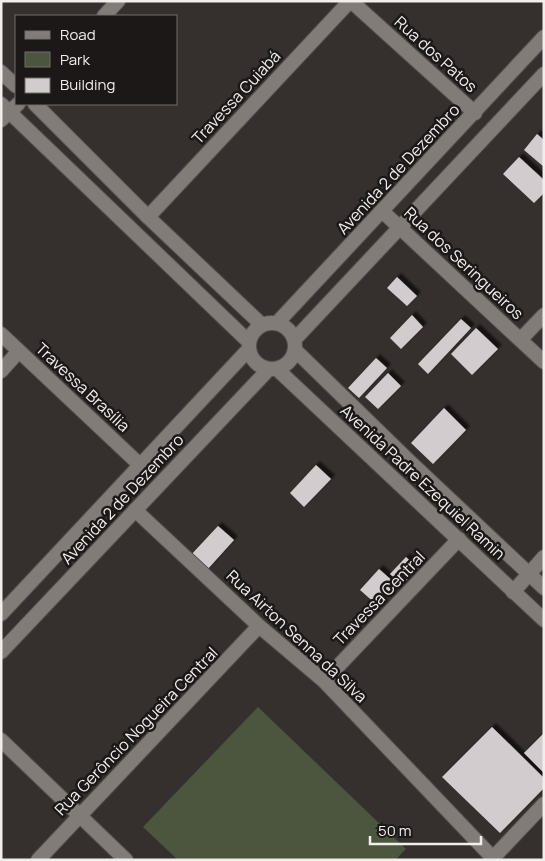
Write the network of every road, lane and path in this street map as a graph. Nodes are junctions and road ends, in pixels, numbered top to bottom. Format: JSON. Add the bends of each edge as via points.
{"nodes":[{"id":1,"x":118,"y":1,"type":"edge"},
{"id":2,"x":350,"y":1,"type":"edge"},
{"id":3,"x":105,"y":15,"type":"edge"},
{"id":4,"x":544,"y":37,"type":"edge"},
{"id":5,"x":1,"y":72,"type":"edge"},
{"id":6,"x":544,"y":74,"type":"edge"},
{"id":7,"x":15,"y":85,"type":"edge"},
{"id":8,"x":36,"y":105,"type":"edge"},
{"id":9,"x":7,"y":110,"type":"edge"},
{"id":10,"x":475,"y":113,"type":"junction"},
{"id":11,"x":382,"y":211,"type":"junction"},
{"id":12,"x":148,"y":216,"type":"junction"},
{"id":13,"x":400,"y":226,"type":"junction"},
{"id":14,"x":544,"y":315,"type":"edge"},
{"id":15,"x":277,"y":323,"type":"junction"},
{"id":16,"x":262,"y":325,"type":"junction"},
{"id":17,"x":1,"y":334,"type":"edge"},
{"id":18,"x":521,"y":340,"type":"junction"},
{"id":19,"x":295,"y":345,"type":"junction"},
{"id":20,"x":248,"y":346,"type":"junction"},
{"id":21,"x":19,"y":351,"type":"junction"},
{"id":22,"x":544,"y":362,"type":"edge"},
{"id":23,"x":273,"y":370,"type":"junction"},
{"id":24,"x":1,"y":371,"type":"edge"},
{"id":25,"x":140,"y":465,"type":"junction"},
{"id":26,"x":135,"y":510,"type":"junction"},
{"id":27,"x":459,"y":540,"type":"junction"},
{"id":28,"x":544,"y":557,"type":"edge"},
{"id":29,"x":528,"y":574,"type":"junction"},
{"id":30,"x":544,"y":588,"type":"edge"},
{"id":31,"x":513,"y":592,"type":"junction"},
{"id":32,"x":1,"y":614,"type":"edge"},
{"id":33,"x":544,"y":620,"type":"edge"},
{"id":34,"x":259,"y":626,"type":"junction"},
{"id":35,"x":1,"y":652,"type":"edge"},
{"id":36,"x":324,"y":681,"type":"junction"},
{"id":37,"x":1,"y":740,"type":"edge"},
{"id":38,"x":544,"y":804,"type":"edge"},
{"id":39,"x":80,"y":814,"type":"junction"},
{"id":40,"x":492,"y":859,"type":"edge"},
{"id":41,"x":38,"y":860,"type":"edge"},
{"id":42,"x":126,"y":860,"type":"edge"}],
"edges":[{"from":1,"to":3,"type":"street"},
{"from":2,"to":10,"type":"street","name":"Rua dos Patos"},
{"from":2,"to":12,"type":"street","name":"Travessa Cuiabá"},
{"from":4,"to":10,"type":"street","name":"Avenida 2 de Dezembro"},
{"from":5,"to":7,"type":"street"},
{"from":6,"to":13,"type":"street"},
{"from":8,"to":12,"type":"street"},
{"from":9,"to":20,"type":"street"},
{"from":10,"to":11,"type":"street","name":"Avenida 2 de Dezembro"},
{"from":11,"to":13,"type":"street","name":"Rua dos Seringueiros"},
{"from":11,"to":15,"type":"street","name":"Avenida 2 de Dezembro"},
{"from":12,"to":16,"type":"street"},
{"from":13,"to":18,"type":"street","name":"Rua dos Seringueiros"},
{"from":13,"to":19,"type":"street"},
{"from":14,"to":18,"type":"street"},
{"from":15,"to":16,"type":"street"},
{"from":15,"to":19,"type":"street","via":[[291,332]]},
{"from":16,"to":20,"type":"street","via":[[251,335]]},
{"from":17,"to":21,"type":"street","name":"Travessa Brasília"},
{"from":18,"to":22,"type":"street","name":"Rua dos Seringueiros"},
{"from":19,"to":23,"type":"street","via":[[284,367]]},
{"from":19,"to":29,"type":"street","name":"Avenida Padre Ezequiel Ramin"},
{"from":20,"to":23,"type":"street","via":[[255,363]]},
{"from":20,"to":25,"type":"street","name":"Avenida 2 de Dezembro"},
{"from":21,"to":24,"type":"street"},
{"from":21,"to":25,"type":"street","name":"Travessa Brasília"},
{"from":23,"to":26,"type":"street","name":"Avenida 2 de Dezembro"},
{"from":23,"to":27,"type":"street","name":"Avenida Padre Ezequiel Ramin"},
{"from":25,"to":32,"type":"street","name":"Avenida 2 de Dezembro"},
{"from":26,"to":34,"type":"street","name":"Rua Airton Senna da Silva"},
{"from":26,"to":35,"type":"street","name":"Avenida 2 de Dezembro"},
{"from":27,"to":31,"type":"street","name":"Avenida Padre Ezequiel Ramin"},
{"from":27,"to":36,"type":"street","name":"Travessa Central"},
{"from":28,"to":29,"type":"street"},
{"from":29,"to":30,"type":"street","name":"Avenida Padre Ezequiel Ramin"},
{"from":29,"to":31,"type":"street"},
{"from":31,"to":33,"type":"street","name":"Avenida Padre Ezequiel Ramin"},
{"from":34,"to":36,"type":"street","name":"Rua Airton Senna da Silva"},
{"from":34,"to":39,"type":"street","name":"Rua Gerôncio Nogueira Central"},
{"from":36,"to":40,"type":"street","name":"Rua Airton Senna da Silva"},
{"from":37,"to":39,"type":"street"},
{"from":38,"to":40,"type":"street"},
{"from":39,"to":41,"type":"street","name":"Rua Gerôncio Nogueira Central"},
{"from":39,"to":42,"type":"street"}]}
